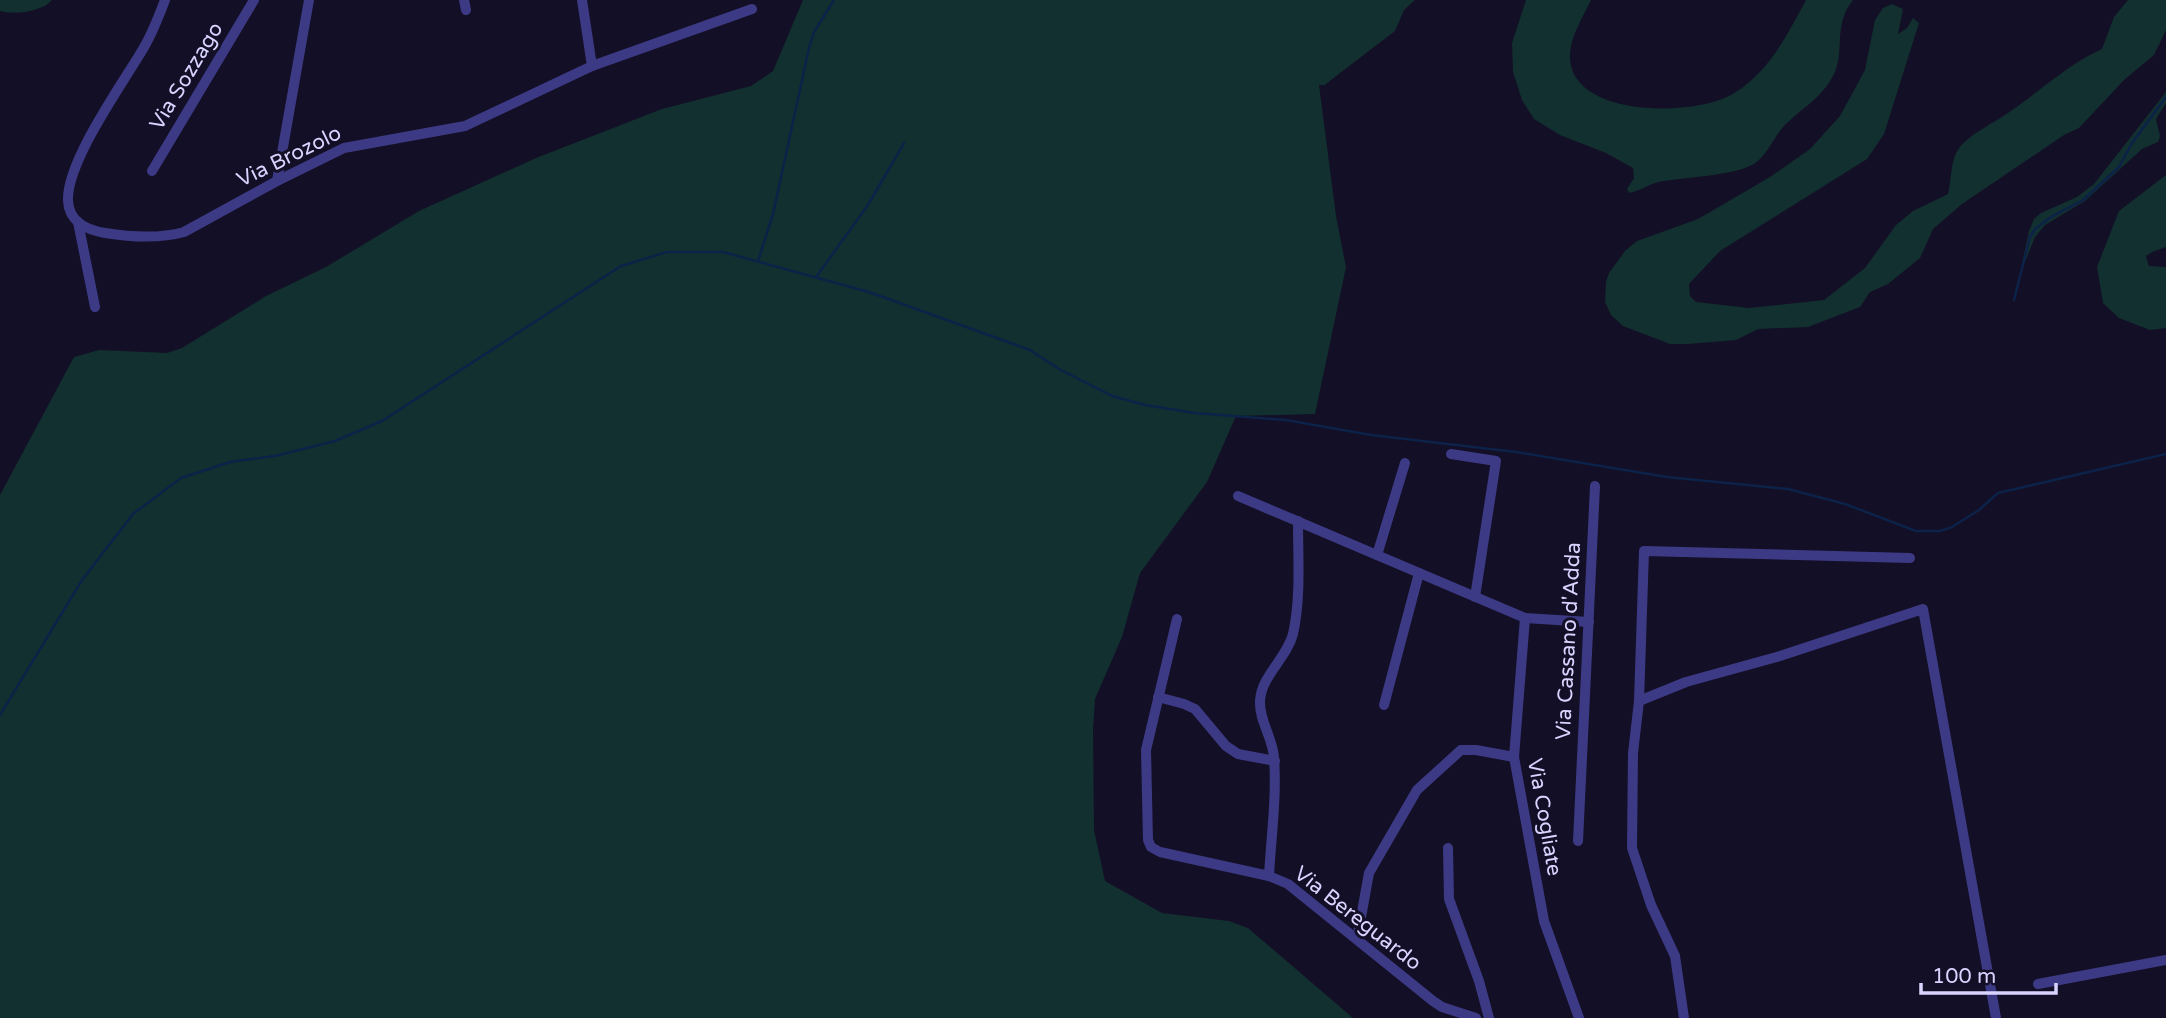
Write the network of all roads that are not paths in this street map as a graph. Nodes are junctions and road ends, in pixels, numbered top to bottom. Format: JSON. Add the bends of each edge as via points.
{"nodes":[{"id":1,"x":165,"y":0,"type":"edge"},
{"id":2,"x":254,"y":0,"type":"edge"},
{"id":3,"x":309,"y":0,"type":"edge"},
{"id":4,"x":582,"y":0,"type":"edge"},
{"id":5,"x":752,"y":9,"type":"dead end"},
{"id":6,"x":592,"y":66,"type":"junction"},
{"id":7,"x":152,"y":171,"type":"dead end"},
{"id":8,"x":277,"y":181,"type":"junction"},
{"id":9,"x":78,"y":222,"type":"junction"},
{"id":10,"x":95,"y":307,"type":"dead end"},
{"id":11,"x":1451,"y":454,"type":"dead end"},
{"id":12,"x":1405,"y":463,"type":"dead end"},
{"id":13,"x":1595,"y":486,"type":"dead end"},
{"id":14,"x":1238,"y":496,"type":"dead end"},
{"id":15,"x":1298,"y":522,"type":"junction"},
{"id":16,"x":1377,"y":555,"type":"junction"},
{"id":17,"x":1910,"y":558,"type":"dead end"},
{"id":18,"x":1419,"y":573,"type":"junction"},
{"id":19,"x":1475,"y":597,"type":"junction"},
{"id":20,"x":1525,"y":618,"type":"junction"},
{"id":21,"x":1177,"y":620,"type":"dead end"},
{"id":22,"x":1589,"y":622,"type":"junction"},
{"id":23,"x":1158,"y":697,"type":"junction"},
{"id":24,"x":1639,"y":701,"type":"junction"},
{"id":25,"x":1384,"y":705,"type":"dead end"},
{"id":26,"x":1514,"y":757,"type":"junction"},
{"id":27,"x":1275,"y":761,"type":"junction"},
{"id":28,"x":1578,"y":841,"type":"dead end"},
{"id":29,"x":1448,"y":848,"type":"dead end"},
{"id":30,"x":1269,"y":876,"type":"junction"},
{"id":31,"x":1357,"y":939,"type":"junction"},
{"id":32,"x":2166,"y":960,"type":"edge"},
{"id":33,"x":2039,"y":984,"type":"dead end"},
{"id":34,"x":1476,"y":1018,"type":"edge"},
{"id":35,"x":1489,"y":1018,"type":"edge"},
{"id":36,"x":1579,"y":1018,"type":"edge"},
{"id":37,"x":1684,"y":1018,"type":"edge"},
{"id":38,"x":1996,"y":1018,"type":"edge"}],
"edges":[{"from":1,"to":9,"type":"street","via":[[145,47],[105,109],[73,174],[68,201]]},
{"from":2,"to":7,"type":"street","name":"Via Sozzago"},
{"from":3,"to":8,"type":"street"},
{"from":4,"to":6,"type":"street"},
{"from":5,"to":6,"type":"street","name":"Via Brozolo"},
{"from":6,"to":8,"type":"street","name":"Via Brozolo","via":[[465,126],[344,148]]},
{"from":8,"to":9,"type":"street","name":"Via Brozolo","via":[[170,236],[109,233]]},
{"from":9,"to":10,"type":"street"},
{"from":11,"to":19,"type":"street","via":[[1496,461]]},
{"from":12,"to":16,"type":"street"},
{"from":13,"to":22,"type":"street","name":"Via Cassano d'Adda"},
{"from":14,"to":15,"type":"street"},
{"from":15,"to":16,"type":"street"},
{"from":15,"to":27,"type":"street","via":[[1294,631],[1260,700]]},
{"from":16,"to":18,"type":"street"},
{"from":17,"to":24,"type":"street","via":[[1644,551]]},
{"from":18,"to":19,"type":"street"},
{"from":18,"to":25,"type":"street"},
{"from":19,"to":20,"type":"street"},
{"from":20,"to":22,"type":"street"},
{"from":20,"to":26,"type":"street","name":"Via Cogliate"},
{"from":21,"to":23,"type":"street","name":"Via Bereguardo"},
{"from":22,"to":28,"type":"street","name":"Via Cassano d'Adda"},
{"from":23,"to":27,"type":"street","via":[[1195,709],[1238,754]]},
{"from":23,"to":30,"type":"street","name":"Via Bereguardo","via":[[1146,755],[1149,844],[1160,852]]},
{"from":24,"to":37,"type":"street","via":[[1633,753],[1632,848],[1675,956]]},
{"from":24,"to":38,"type":"street","via":[[1686,682],[1923,609]]},
{"from":26,"to":31,"type":"street","via":[[1461,750],[1417,790],[1369,873]]},
{"from":26,"to":36,"type":"street","name":"Via Cogliate","via":[[1544,921]]},
{"from":27,"to":30,"type":"street"},
{"from":29,"to":35,"type":"street","via":[[1450,900]]},
{"from":30,"to":31,"type":"street","name":"Via Bereguardo","via":[[1292,887]]},
{"from":31,"to":34,"type":"street","name":"Via Bereguardo","via":[[1433,1002]]},
{"from":32,"to":33,"type":"street"}]}
